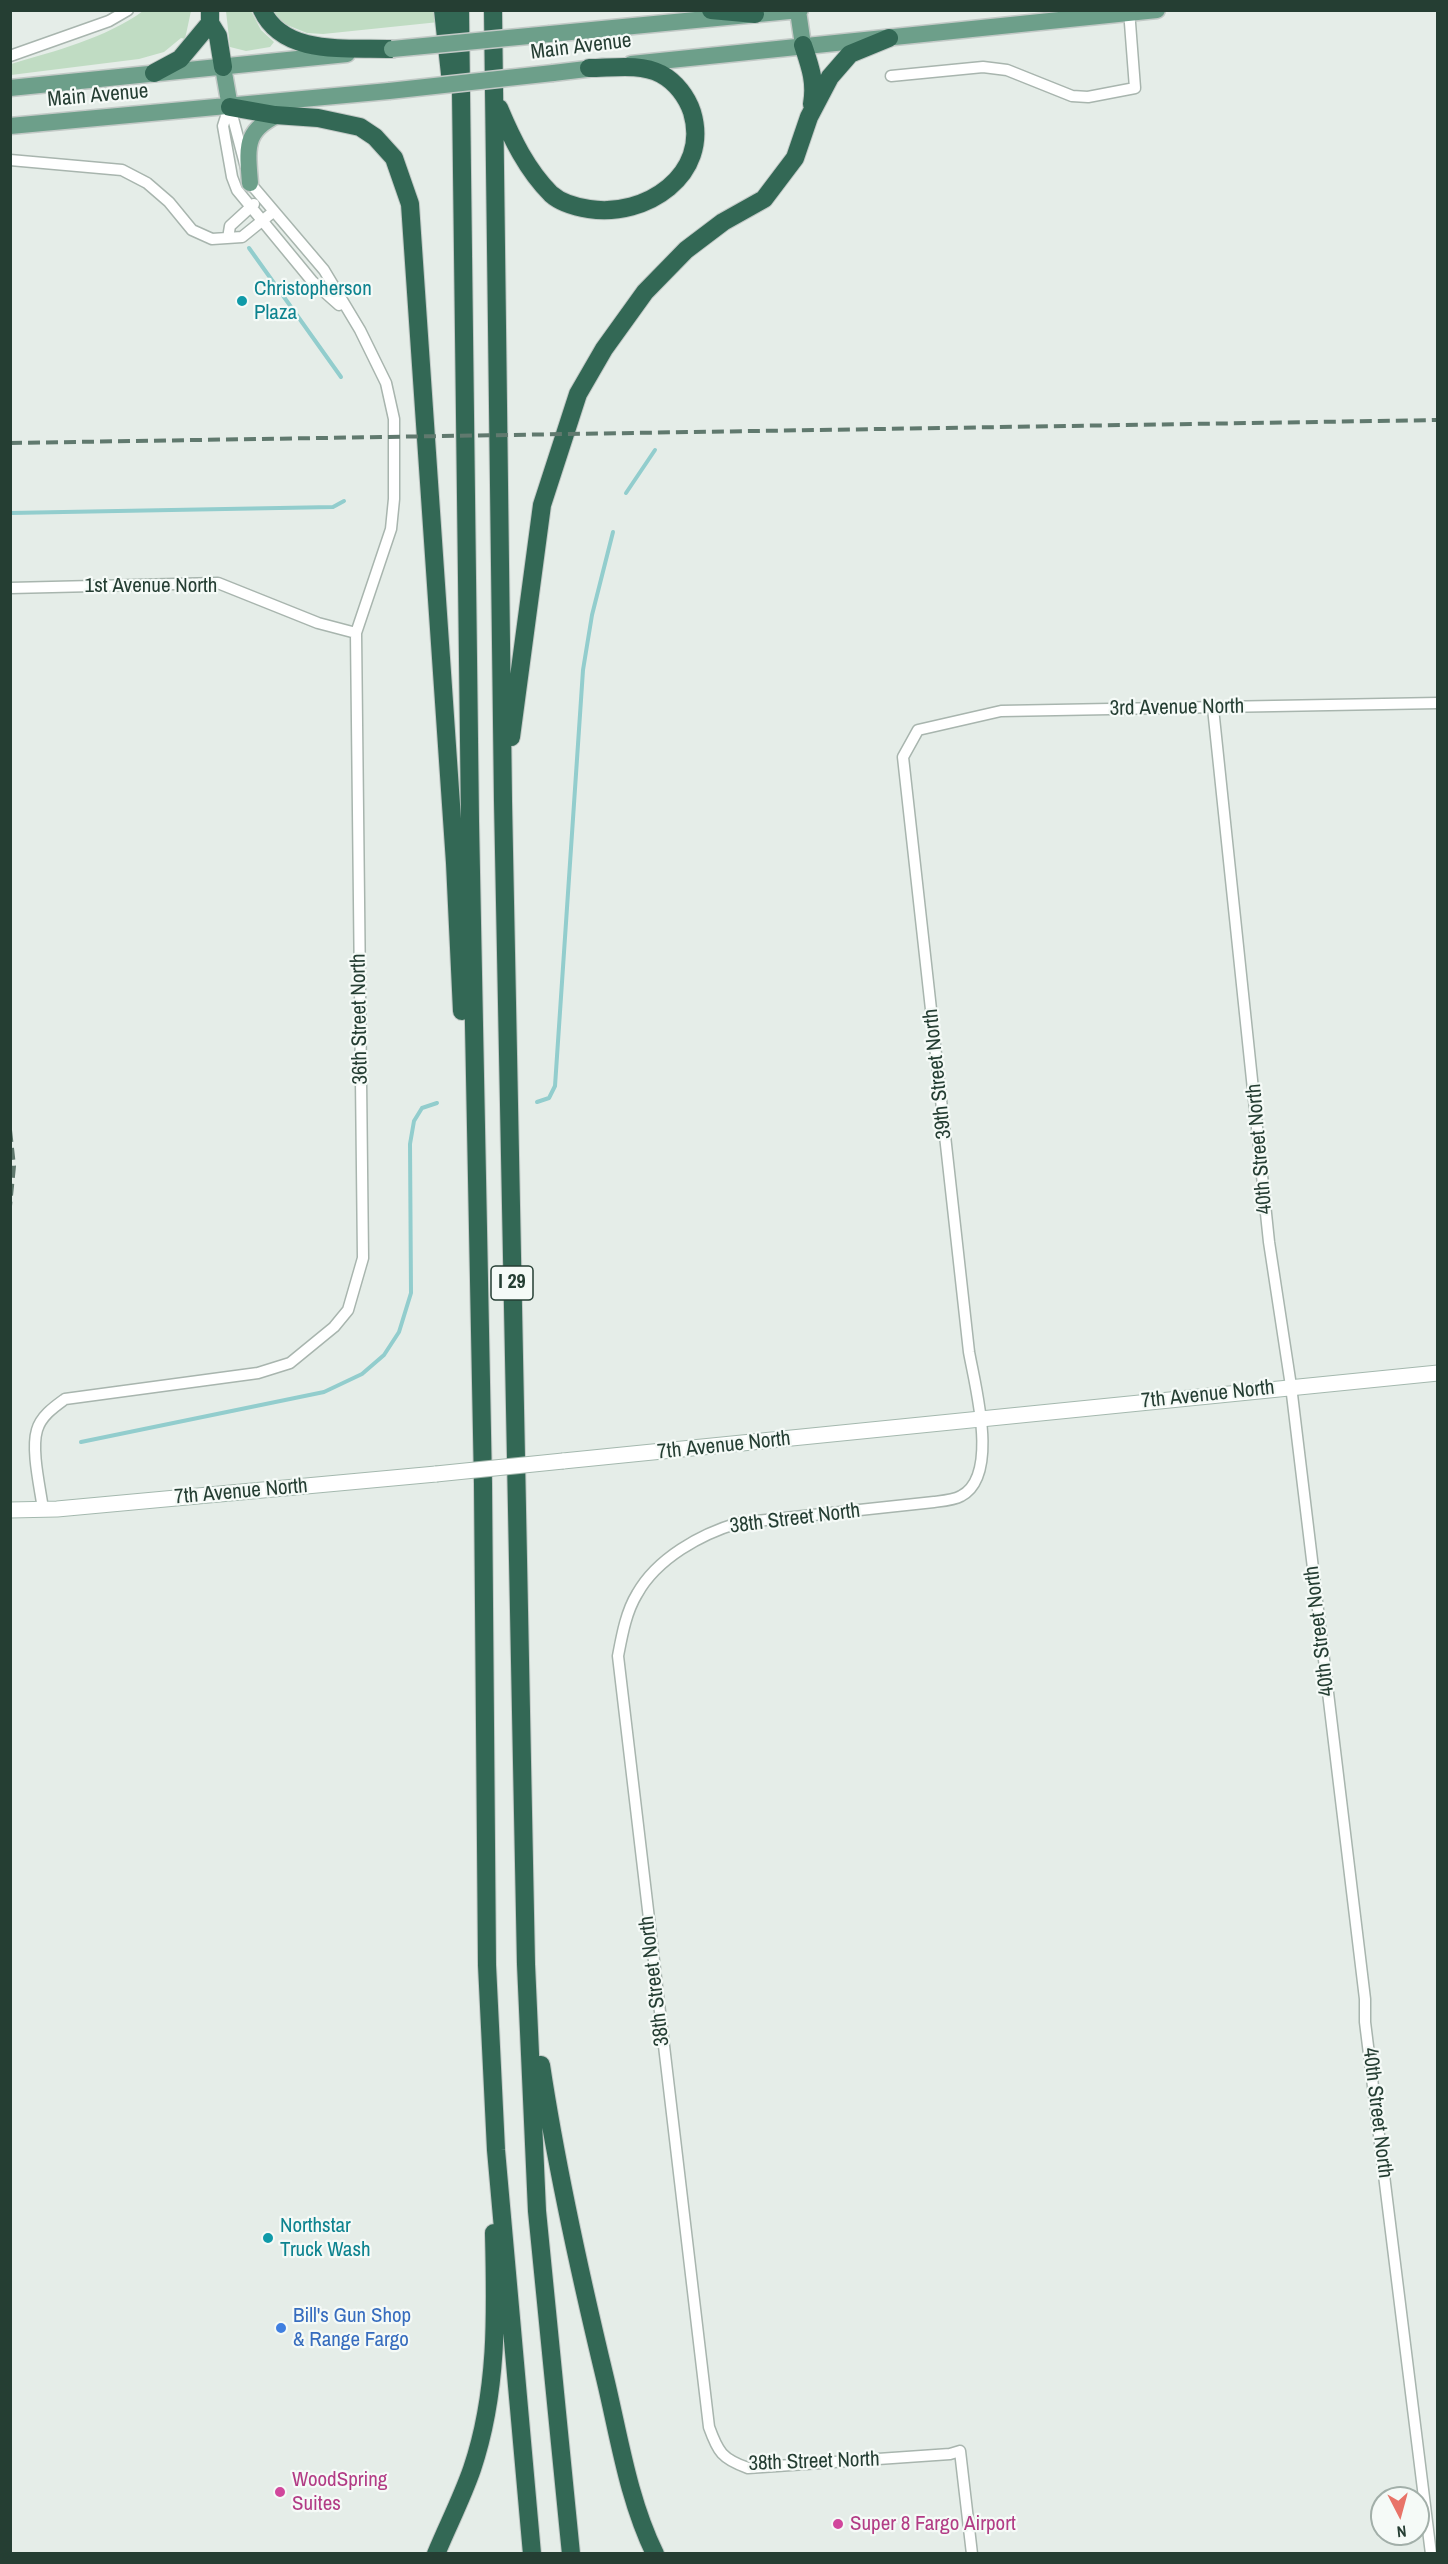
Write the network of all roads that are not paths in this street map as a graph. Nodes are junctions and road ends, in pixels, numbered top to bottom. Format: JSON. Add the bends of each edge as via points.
{"nodes":[{"id":1,"x":128,"y":10,"type":"edge"},
{"id":2,"x":262,"y":10,"type":"edge"},
{"id":3,"x":442,"y":10,"type":"edge"},
{"id":4,"x":460,"y":10,"type":"edge"},
{"id":5,"x":493,"y":10,"type":"edge"},
{"id":6,"x":711,"y":10,"type":"edge"},
{"id":7,"x":1157,"y":10,"type":"edge"},
{"id":8,"x":799,"y":11,"type":"edge"},
{"id":9,"x":1129,"y":12,"type":"edge"},
{"id":10,"x":755,"y":14,"type":"junction"},
{"id":11,"x":210,"y":17,"type":"edge"},
{"id":12,"x":889,"y":38,"type":"junction"},
{"id":13,"x":803,"y":45,"type":"junction"},
{"id":14,"x":393,"y":49,"type":"junction"},
{"id":15,"x":10,"y":56,"type":"edge"},
{"id":16,"x":223,"y":67,"type":"junction"},
{"id":17,"x":589,"y":68,"type":"junction"},
{"id":18,"x":154,"y":73,"type":"junction"},
{"id":19,"x":891,"y":76,"type":"dead end"},
{"id":20,"x":10,"y":88,"type":"edge"},
{"id":21,"x":313,"y":99,"type":"junction"},
{"id":22,"x":495,"y":99,"type":"junction"},
{"id":23,"x":230,"y":107,"type":"junction"},
{"id":24,"x":275,"y":115,"type":"junction"},
{"id":25,"x":809,"y":117,"type":"junction"},
{"id":26,"x":10,"y":126,"type":"edge"},
{"id":27,"x":10,"y":160,"type":"edge"},
{"id":28,"x":463,"y":180,"type":"junction"},
{"id":29,"x":250,"y":183,"type":"junction"},
{"id":30,"x":261,"y":197,"type":"junction"},
{"id":31,"x":250,"y":207,"type":"junction"},
{"id":32,"x":273,"y":212,"type":"junction"},
{"id":33,"x":262,"y":223,"type":"junction"},
{"id":34,"x":228,"y":238,"type":"junction"},
{"id":35,"x":348,"y":312,"type":"junction"},
{"id":36,"x":10,"y":588,"type":"edge"},
{"id":37,"x":356,"y":633,"type":"junction"},
{"id":38,"x":1437,"y":703,"type":"edge"},
{"id":39,"x":1213,"y":708,"type":"junction"},
{"id":40,"x":918,"y":730,"type":"joint"},
{"id":41,"x":503,"y":801,"type":"junction"},
{"id":42,"x":476,"y":1148,"type":"junction"},
{"id":43,"x":1437,"y":1373,"type":"edge"},
{"id":44,"x":1291,"y":1386,"type":"junction"},
{"id":45,"x":981,"y":1421,"type":"junction"},
{"id":46,"x":43,"y":1509,"type":"junction"},
{"id":47,"x":10,"y":1510,"type":"edge"},
{"id":48,"x":526,"y":1964,"type":"junction"},
{"id":49,"x":496,"y":2150,"type":"junction"},
{"id":50,"x":436,"y":2553,"type":"edge"},
{"id":51,"x":532,"y":2553,"type":"edge"},
{"id":52,"x":571,"y":2553,"type":"edge"},
{"id":53,"x":655,"y":2553,"type":"edge"},
{"id":54,"x":972,"y":2553,"type":"edge"},
{"id":55,"x":1431,"y":2553,"type":"edge"}],
"edges":[{"from":1,"to":15,"type":"street","via":[[109,21]]},
{"from":2,"to":14,"type":"highway","via":[[281,36],[296,42]]},
{"from":3,"to":28,"type":"highway"},
{"from":4,"to":28,"type":"highway","number":"I 29"},
{"from":5,"to":22,"type":"highway","number":"I 29"},
{"from":6,"to":10,"type":"highway"},
{"from":7,"to":9,"type":"main road","name":"Main Avenue"},
{"from":8,"to":10,"type":"main road","name":"Main Avenue"},
{"from":8,"to":13,"type":"main road"},
{"from":9,"to":12,"type":"main road","name":"Main Avenue"},
{"from":9,"to":19,"type":"street","via":[[1136,88],[1088,97],[1071,96],[1007,70],[983,67]]},
{"from":10,"to":14,"type":"main road","name":"Main Avenue","bridge":true},
{"from":11,"to":16,"type":"highway"},
{"from":11,"to":18,"type":"highway","via":[[180,59]]},
{"from":12,"to":13,"type":"main road","name":"Main Avenue"},
{"from":12,"to":25,"type":"highway","via":[[850,54],[830,77]]},
{"from":13,"to":17,"type":"main road","name":"Main Avenue"},
{"from":13,"to":25,"type":"highway","via":[[814,90]]},
{"from":14,"to":16,"type":"main road","name":"Main Avenue"},
{"from":16,"to":18,"type":"main road","name":"Main Avenue"},
{"from":16,"to":23,"type":"main road"},
{"from":17,"to":21,"type":"main road","name":"Main Avenue","bridge":true},
{"from":17,"to":22,"type":"highway","via":[[638,68],[661,74],[678,87],[689,104],[696,143],[687,163],[678,179],[643,205],[606,212],[565,203],[552,195],[514,144]]},
{"from":18,"to":20,"type":"main road","name":"Main Avenue"},
{"from":21,"to":23,"type":"main road","name":"Main Avenue"},
{"from":21,"to":24,"type":"main road"},
{"from":22,"to":41,"type":"highway","number":"I 29"},
{"from":23,"to":24,"type":"highway"},
{"from":23,"to":26,"type":"main road","name":"Main Avenue"},
{"from":23,"to":29,"type":"street","name":"36th Street North"},
{"from":23,"to":31,"type":"street","name":"36th Street North","via":[[223,126],[232,177]]},
{"from":24,"to":29,"type":"main road","via":[[256,129],[247,145]]},
{"from":24,"to":42,"type":"highway","via":[[318,118],[360,127],[394,158],[410,204],[455,863],[462,1023]]},
{"from":25,"to":41,"type":"highway","via":[[795,158],[764,198],[686,250],[645,292],[578,394],[542,506]]},
{"from":27,"to":34,"type":"street","via":[[122,170],[147,183],[192,230],[212,238]]},
{"from":28,"to":42,"type":"highway","number":"I 29"},
{"from":29,"to":30,"type":"street","name":"36th Street North"},
{"from":30,"to":31,"type":"street"},
{"from":30,"to":32,"type":"street","name":"36th Street North"},
{"from":31,"to":33,"type":"street","name":"36th Street North"},
{"from":31,"to":34,"type":"street","via":[[230,226]]},
{"from":32,"to":33,"type":"street"},
{"from":32,"to":35,"type":"street","name":"36th Street North","via":[[324,270]]},
{"from":33,"to":34,"type":"street","via":[[242,237]]},
{"from":33,"to":35,"type":"street","name":"36th Street North","via":[[312,281]]},
{"from":35,"to":37,"type":"street","name":"36th Street North","via":[[386,383],[394,419],[391,529]]},
{"from":36,"to":37,"type":"street","name":"1st Avenue North","via":[[218,583],[318,623]]},
{"from":37,"to":46,"type":"street","name":"36th Street North","via":[[363,1258],[357,1286],[348,1310],[290,1363],[258,1373],[65,1399],[48,1412],[37,1430]]},
{"from":38,"to":39,"type":"street","name":"3rd Avenue North"},
{"from":39,"to":40,"type":"street","name":"3rd Avenue North","via":[[1002,711]]},
{"from":39,"to":44,"type":"street","name":"40th Street North","via":[[1269,1242]]},
{"from":40,"to":45,"type":"street","name":"39th Street North","via":[[903,757],[969,1352]]},
{"from":41,"to":48,"type":"highway","number":"I 29"},
{"from":42,"to":49,"type":"highway","number":"I 29","via":[[487,1965]]},
{"from":43,"to":44,"type":"street","name":"7th Avenue North"},
{"from":44,"to":45,"type":"street","name":"7th Avenue North"},
{"from":44,"to":55,"type":"street","name":"40th Street North"},
{"from":45,"to":46,"type":"street","name":"7th Avenue North","bridge":true},
{"from":45,"to":54,"type":"street","name":"38th Street North","via":[[983,1460],[974,1483],[962,1496],[738,1523],[715,1530],[685,1547],[637,1593],[618,1656],[707,2416],[716,2446],[727,2461],[748,2468],[960,2451]]},
{"from":46,"to":47,"type":"street","name":"7th Avenue North"},
{"from":48,"to":52,"type":"highway","number":"I 29","via":[[537,2211]]},
{"from":48,"to":53,"type":"highway","via":[[553,2149],[571,2234],[628,2474]]},
{"from":49,"to":50,"type":"highway","via":[[497,2322],[486,2416],[472,2469]]},
{"from":49,"to":51,"type":"highway","number":"I 29"}]}
